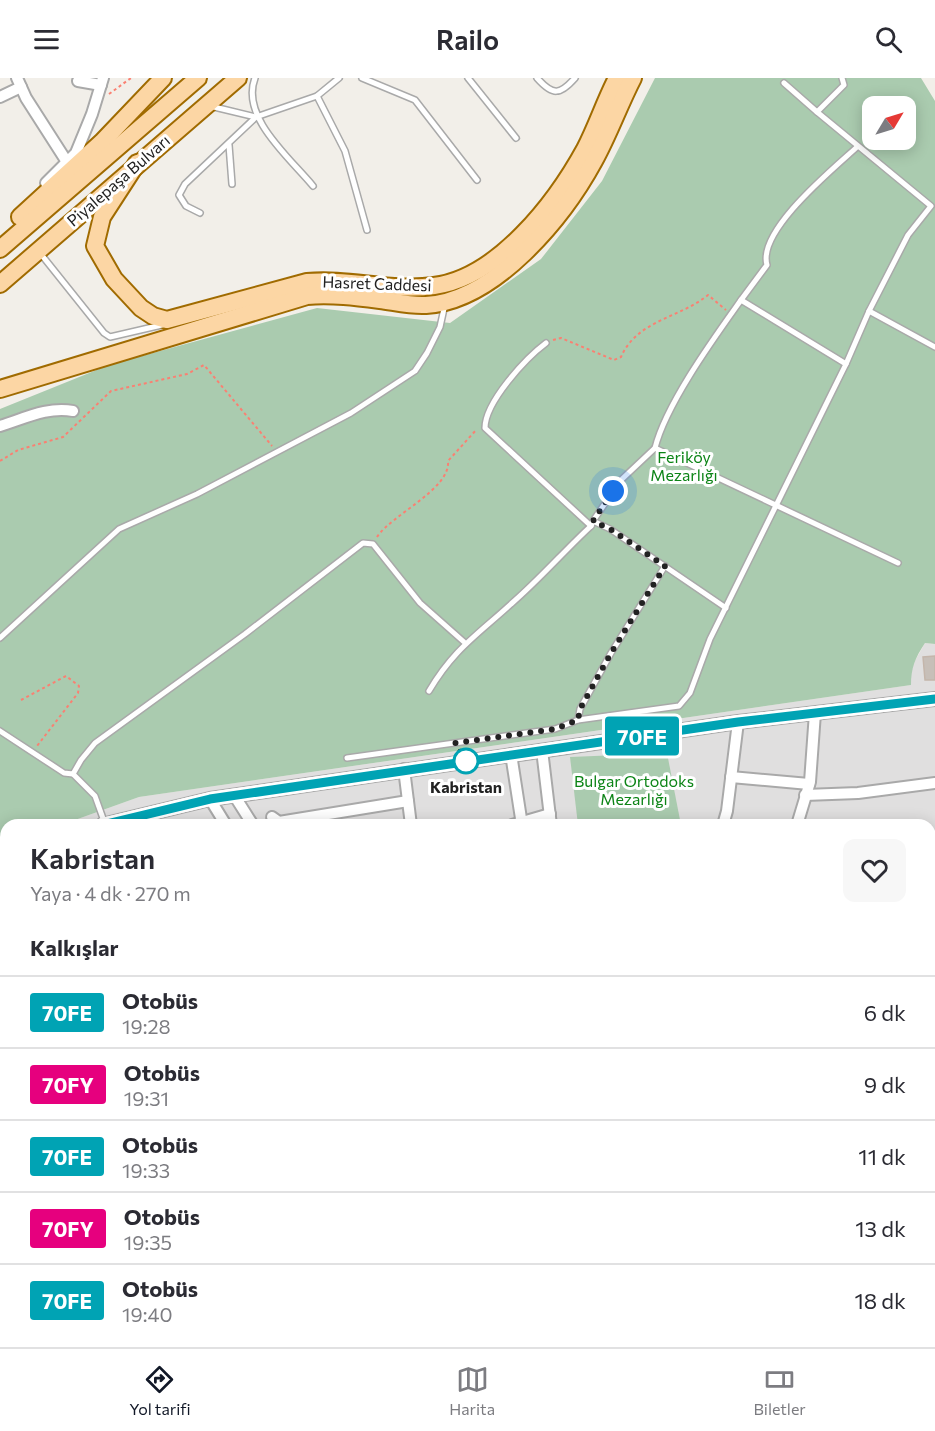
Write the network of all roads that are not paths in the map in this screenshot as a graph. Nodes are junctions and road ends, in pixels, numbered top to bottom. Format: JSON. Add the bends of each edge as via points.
{"nodes":[{"id":1,"x":163,"y":78,"type":"edge"},
{"id":2,"x":198,"y":78,"type":"edge"},
{"id":3,"x":238,"y":78,"type":"edge"},
{"id":4,"x":255,"y":78,"type":"edge"},
{"id":5,"x":339,"y":78,"type":"edge"},
{"id":6,"x":362,"y":78,"type":"edge"},
{"id":7,"x":468,"y":78,"type":"edge"},
{"id":8,"x":537,"y":78,"type":"edge"},
{"id":9,"x":574,"y":78,"type":"edge"},
{"id":10,"x":617,"y":78,"type":"edge"},
{"id":11,"x":633,"y":78,"type":"edge"},
{"id":12,"x":842,"y":78,"type":"edge"},
{"id":13,"x":78,"y":81,"type":"dead end"},
{"id":14,"x":19,"y":82,"type":"edge"},
{"id":15,"x":102,"y":82,"type":"edge"},
{"id":16,"x":784,"y":83,"type":"dead end"},
{"id":17,"x":317,"y":96,"type":"junction"},
{"id":18,"x":0,"y":97,"type":"edge"},
{"id":19,"x":206,"y":105,"type":"junction"},
{"id":20,"x":818,"y":112,"type":"junction"},
{"id":21,"x":256,"y":117,"type":"junction"},
{"id":22,"x":516,"y":138,"type":"dead end"},
{"id":23,"x":230,"y":145,"type":"junction"},
{"id":24,"x":857,"y":147,"type":"junction"},
{"id":25,"x":66,"y":162,"type":"junction"},
{"id":26,"x":137,"y":163,"type":"junction"},
{"id":27,"x":477,"y":180,"type":"dead end"},
{"id":28,"x":232,"y":184,"type":"dead end"},
{"id":29,"x":313,"y":186,"type":"dead end"},
{"id":30,"x":42,"y":197,"type":"junction"},
{"id":31,"x":933,"y":206,"type":"edge"},
{"id":32,"x":200,"y":213,"type":"dead end"},
{"id":33,"x":367,"y":230,"type":"dead end"},
{"id":34,"x":0,"y":239,"type":"edge"},
{"id":35,"x":0,"y":249,"type":"edge"},
{"id":36,"x":38,"y":251,"type":"junction"},
{"id":37,"x":0,"y":284,"type":"edge"},
{"id":38,"x":443,"y":293,"type":"junction"},
{"id":39,"x":741,"y":300,"type":"junction"},
{"id":40,"x":869,"y":311,"type":"junction"},
{"id":41,"x":175,"y":320,"type":"junction"},
{"id":42,"x":546,"y":343,"type":"road end"},
{"id":43,"x":935,"y":346,"type":"edge"},
{"id":44,"x":846,"y":364,"type":"junction"},
{"id":45,"x":0,"y":389,"type":"edge"},
{"id":46,"x":73,"y":411,"type":"dead end"},
{"id":47,"x":0,"y":426,"type":"edge"},
{"id":48,"x":655,"y":448,"type":"junction"},
{"id":49,"x":776,"y":506,"type":"junction"},
{"id":50,"x":592,"y":524,"type":"junction"},
{"id":51,"x":898,"y":563,"type":"dead end"},
{"id":52,"x":665,"y":566,"type":"junction"},
{"id":53,"x":726,"y":608,"type":"junction"},
{"id":54,"x":0,"y":638,"type":"edge"},
{"id":55,"x":464,"y":642,"type":"junction"},
{"id":56,"x":429,"y":691,"type":"dead end"},
{"id":57,"x":935,"y":699,"type":"edge"},
{"id":58,"x":815,"y":713,"type":"junction"},
{"id":59,"x":578,"y":720,"type":"junction"},
{"id":60,"x":738,"y":722,"type":"junction"},
{"id":61,"x":0,"y":731,"type":"edge"},
{"id":62,"x":542,"y":750,"type":"junction"},
{"id":63,"x":511,"y":754,"type":"junction"},
{"id":64,"x":347,"y":758,"type":"dead end"},
{"id":65,"x":404,"y":769,"type":"junction"},
{"id":66,"x":73,"y":774,"type":"junction"},
{"id":67,"x":731,"y":777,"type":"junction"},
{"id":68,"x":935,"y":783,"type":"edge"},
{"id":69,"x":809,"y":784,"type":"junction"},
{"id":70,"x":234,"y":795,"type":"junction"},
{"id":71,"x":805,"y":795,"type":"junction"},
{"id":72,"x":210,"y":799,"type":"junction"},
{"id":73,"x":408,"y":801,"type":"junction"},
{"id":74,"x":272,"y":817,"type":"dead end"},
{"id":75,"x":102,"y":819,"type":"edge"},
{"id":76,"x":124,"y":819,"type":"edge"},
{"id":77,"x":222,"y":819,"type":"edge"},
{"id":78,"x":249,"y":819,"type":"edge"},
{"id":79,"x":275,"y":819,"type":"edge"},
{"id":80,"x":297,"y":819,"type":"edge"},
{"id":81,"x":410,"y":819,"type":"edge"},
{"id":82,"x":518,"y":819,"type":"edge"},
{"id":83,"x":551,"y":819,"type":"edge"},
{"id":84,"x":724,"y":819,"type":"edge"},
{"id":85,"x":799,"y":819,"type":"edge"}],
"edges":[{"from":1,"to":30,"type":"main road"},
{"from":2,"to":35,"type":"main road","name":"Piyalepaşa Bulvarı"},
{"from":3,"to":19,"type":"main road","name":"Piyalepaşa Bulvarı"},
{"from":4,"to":21,"type":"lane","via":[[252,94]]},
{"from":5,"to":17,"type":"lane"},
{"from":6,"to":27,"type":"lane","via":[[415,100]]},
{"from":7,"to":22,"type":"lane"},
{"from":8,"to":9,"type":"lane","via":[[546,88],[557,92],[563,91]]},
{"from":10,"to":38,"type":"main road","name":"Hasret Caddesi","via":[[574,167],[532,224],[511,245]]},
{"from":11,"to":38,"type":"main road","name":"Hasret Caddesi","via":[[595,160],[543,233],[494,277],[460,297]]},
{"from":12,"to":20,"type":"lane","via":[[840,92]]},
{"from":13,"to":15,"type":"street"},
{"from":14,"to":18,"type":"street"},
{"from":14,"to":25,"type":"street"},
{"from":15,"to":25,"type":"street","via":[[80,144]]},
{"from":16,"to":20,"type":"lane"},
{"from":17,"to":21,"type":"lane"},
{"from":17,"to":33,"type":"lane","via":[[345,151]]},
{"from":19,"to":21,"type":"lane"},
{"from":19,"to":26,"type":"main road","name":"Piyalepaşa Bulvarı"},
{"from":20,"to":24,"type":"lane"},
{"from":21,"to":23,"type":"lane"},
{"from":21,"to":29,"type":"lane"},
{"from":23,"to":28,"type":"lane"},
{"from":23,"to":32,"type":"lane","via":[[184,184],[179,195],[186,206]]},
{"from":24,"to":31,"type":"lane"},
{"from":24,"to":39,"type":"lane","via":[[772,234],[764,256],[767,265]]},
{"from":25,"to":30,"type":"street","via":[[45,183]]},
{"from":26,"to":36,"type":"main road","name":"Piyalepaşa Bulvarı"},
{"from":26,"to":41,"type":"main road","via":[[102,217],[95,246],[114,279],[141,308],[161,319]]},
{"from":30,"to":34,"type":"main road"},
{"from":31,"to":40,"type":"lane","via":[[908,235]]},
{"from":36,"to":37,"type":"main road","name":"Piyalepaşa Bulvarı"},
{"from":36,"to":41,"type":"lane","via":[[110,337],[149,330]]},
{"from":38,"to":41,"type":"main road","name":"Hasret Caddesi","via":[[423,287],[324,280]]},
{"from":38,"to":45,"type":"main road","name":"Hasret Caddesi","via":[[426,305],[349,296],[308,296]]},
{"from":38,"to":54,"type":"lane","via":[[440,327],[415,371],[351,413],[197,494],[119,529]]},
{"from":39,"to":44,"type":"lane"},
{"from":39,"to":48,"type":"lane","via":[[674,403]]},
{"from":40,"to":43,"type":"lane"},
{"from":40,"to":44,"type":"lane"},
{"from":42,"to":50,"type":"lane","via":[[512,378],[491,407],[485,423],[490,434]]},
{"from":44,"to":49,"type":"lane"},
{"from":46,"to":47,"type":"street","via":[[45,412]]},
{"from":48,"to":49,"type":"lane"},
{"from":48,"to":50,"type":"lane","via":[[621,480]]},
{"from":49,"to":51,"type":"lane"},
{"from":49,"to":53,"type":"lane"},
{"from":50,"to":52,"type":"lane","via":[[610,529]]},
{"from":50,"to":55,"type":"lane","via":[[513,603]]},
{"from":52,"to":53,"type":"lane"},
{"from":52,"to":59,"type":"lane","via":[[611,653],[580,709]]},
{"from":53,"to":59,"type":"lane","via":[[690,693],[679,706]]},
{"from":55,"to":56,"type":"lane"},
{"from":55,"to":66,"type":"lane","via":[[420,603],[373,544],[363,543],[95,743]]},
{"from":57,"to":58,"type":"street"},
{"from":58,"to":60,"type":"street"},
{"from":58,"to":69,"type":"street"},
{"from":59,"to":64,"type":"lane","via":[[555,729]]},
{"from":60,"to":62,"type":"street"},
{"from":60,"to":67,"type":"street"},
{"from":61,"to":66,"type":"lane","via":[[64,773]]},
{"from":62,"to":63,"type":"street"},
{"from":62,"to":83,"type":"street"},
{"from":63,"to":65,"type":"street"},
{"from":63,"to":82,"type":"street"},
{"from":65,"to":70,"type":"street"},
{"from":65,"to":73,"type":"street"},
{"from":66,"to":75,"type":"lane","via":[[95,796]]},
{"from":67,"to":69,"type":"street"},
{"from":67,"to":84,"type":"street"},
{"from":68,"to":71,"type":"street"},
{"from":69,"to":71,"type":"street"},
{"from":70,"to":72,"type":"street"},
{"from":70,"to":78,"type":"street"},
{"from":71,"to":85,"type":"street"},
{"from":72,"to":76,"type":"street"},
{"from":72,"to":77,"type":"street"},
{"from":73,"to":80,"type":"street"},
{"from":73,"to":81,"type":"street"},
{"from":74,"to":79,"type":"street"}]}
